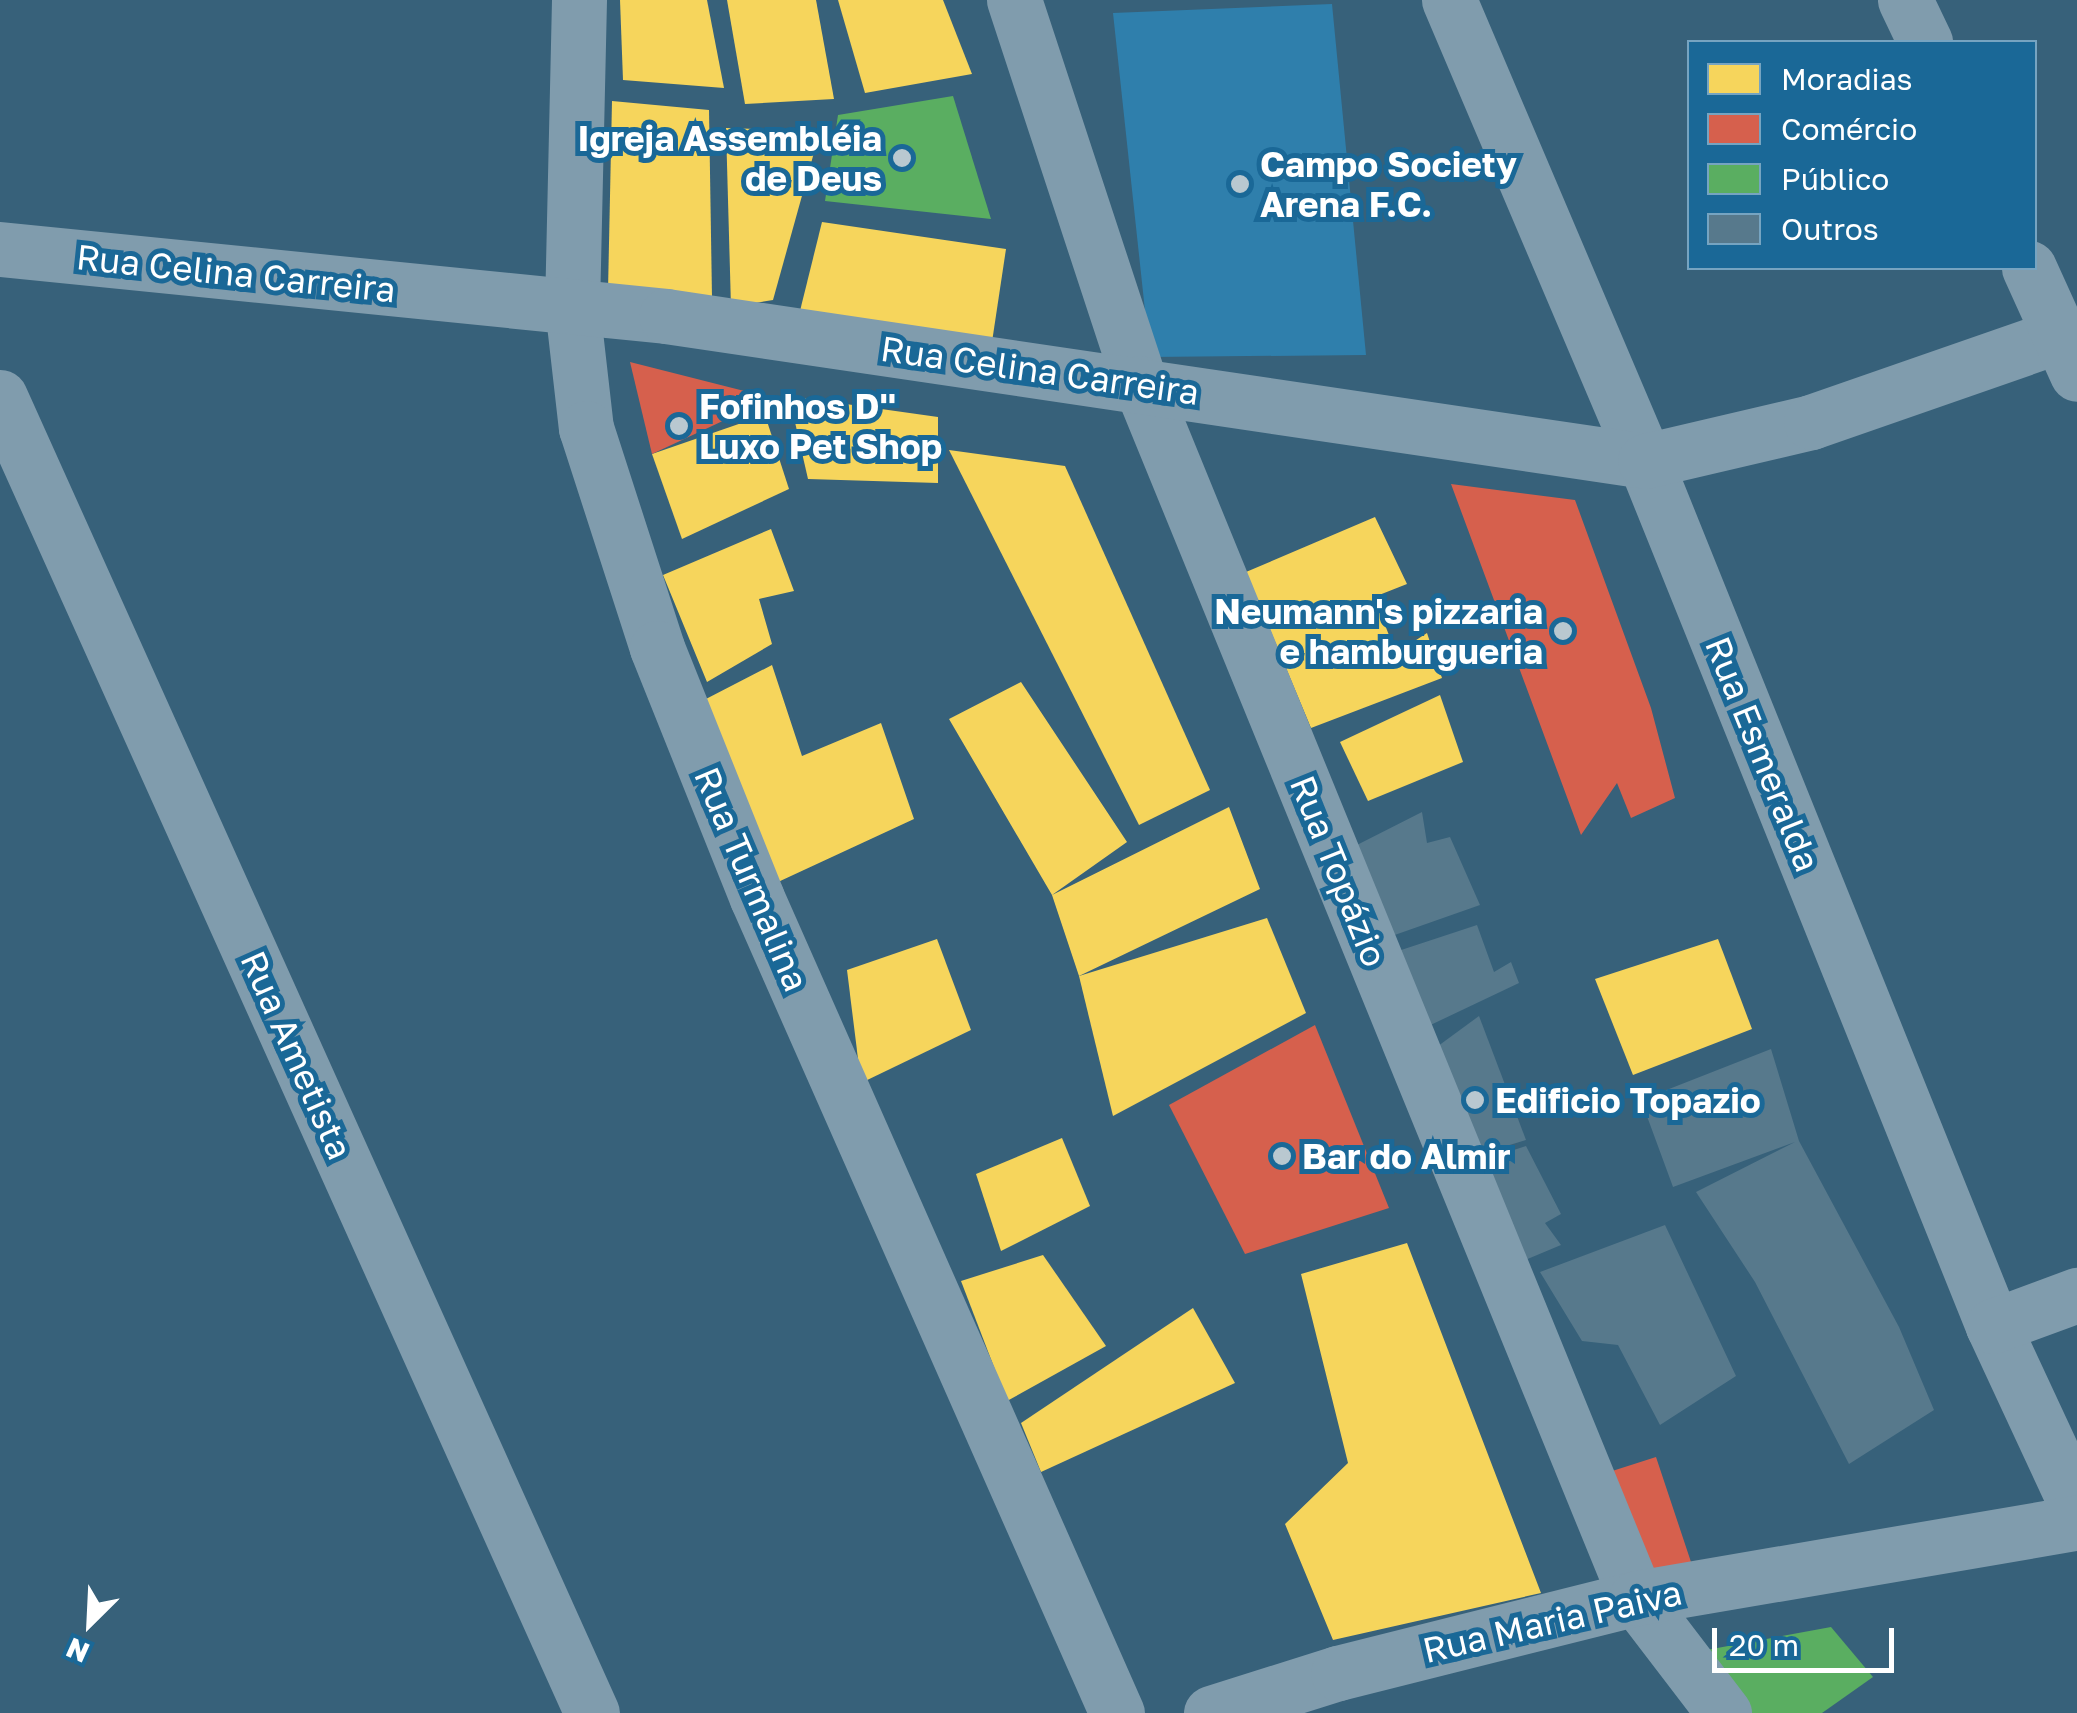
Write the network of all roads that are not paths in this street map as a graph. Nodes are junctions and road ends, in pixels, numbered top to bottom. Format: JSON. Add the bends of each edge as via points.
{"nodes":[{"id":1,"x":579,"y":0,"type":"edge"},
{"id":2,"x":1014,"y":0,"type":"edge"},
{"id":3,"x":1449,"y":0,"type":"edge"},
{"id":4,"x":1905,"y":0,"type":"edge"},
{"id":5,"x":1924,"y":40,"type":"edge"},
{"id":6,"x":0,"y":249,"type":"edge"},
{"id":7,"x":2031,"y":270,"type":"edge"},
{"id":8,"x":572,"y":306,"type":"junction"},
{"id":9,"x":2069,"y":355,"type":"edge"},
{"id":10,"x":1140,"y":384,"type":"junction"},
{"id":11,"x":0,"y":397,"type":"edge"},
{"id":12,"x":1645,"y":461,"type":"junction"},
{"id":13,"x":2077,"y":1295,"type":"edge"},
{"id":14,"x":1993,"y":1326,"type":"junction"},
{"id":15,"x":2077,"y":1507,"type":"edge"},
{"id":16,"x":2077,"y":1523,"type":"edge"},
{"id":17,"x":1636,"y":1598,"type":"junction"},
{"id":18,"x":592,"y":1713,"type":"edge"},
{"id":19,"x":1117,"y":1713,"type":"edge"},
{"id":20,"x":1211,"y":1713,"type":"edge"},
{"id":21,"x":1724,"y":1713,"type":"edge"}],
"edges":[{"from":1,"to":8,"type":"street","name":"Rua Turmalina"},
{"from":2,"to":10,"type":"street","name":"Rua Topázio"},
{"from":3,"to":12,"type":"street","name":"Rua Esmeralda"},
{"from":4,"to":5,"type":"street"},
{"from":6,"to":8,"type":"street","name":"Rua Celina Carreira"},
{"from":7,"to":9,"type":"street"},
{"from":8,"to":10,"type":"street","name":"Rua Celina Carreira"},
{"from":8,"to":19,"type":"street","name":"Rua Turmalina","via":[[586,428],[656,648],[757,898]]},
{"from":9,"to":12,"type":"street","name":"Rua Celina Carreira"},
{"from":10,"to":12,"type":"street","name":"Rua Celina Carreira"},
{"from":10,"to":17,"type":"street","name":"Rua Topázio"},
{"from":11,"to":18,"type":"street","name":"Rua Ametista"},
{"from":12,"to":14,"type":"street","name":"Rua Esmeralda"},
{"from":13,"to":14,"type":"street"},
{"from":14,"to":15,"type":"street","name":"Rua Esmeralda"},
{"from":16,"to":17,"type":"street","name":"Rua Maria Paiva"},
{"from":17,"to":20,"type":"street","name":"Rua Maria Paiva","via":[[1338,1672]]},
{"from":17,"to":21,"type":"street","name":"Rua Topázio"}]}
